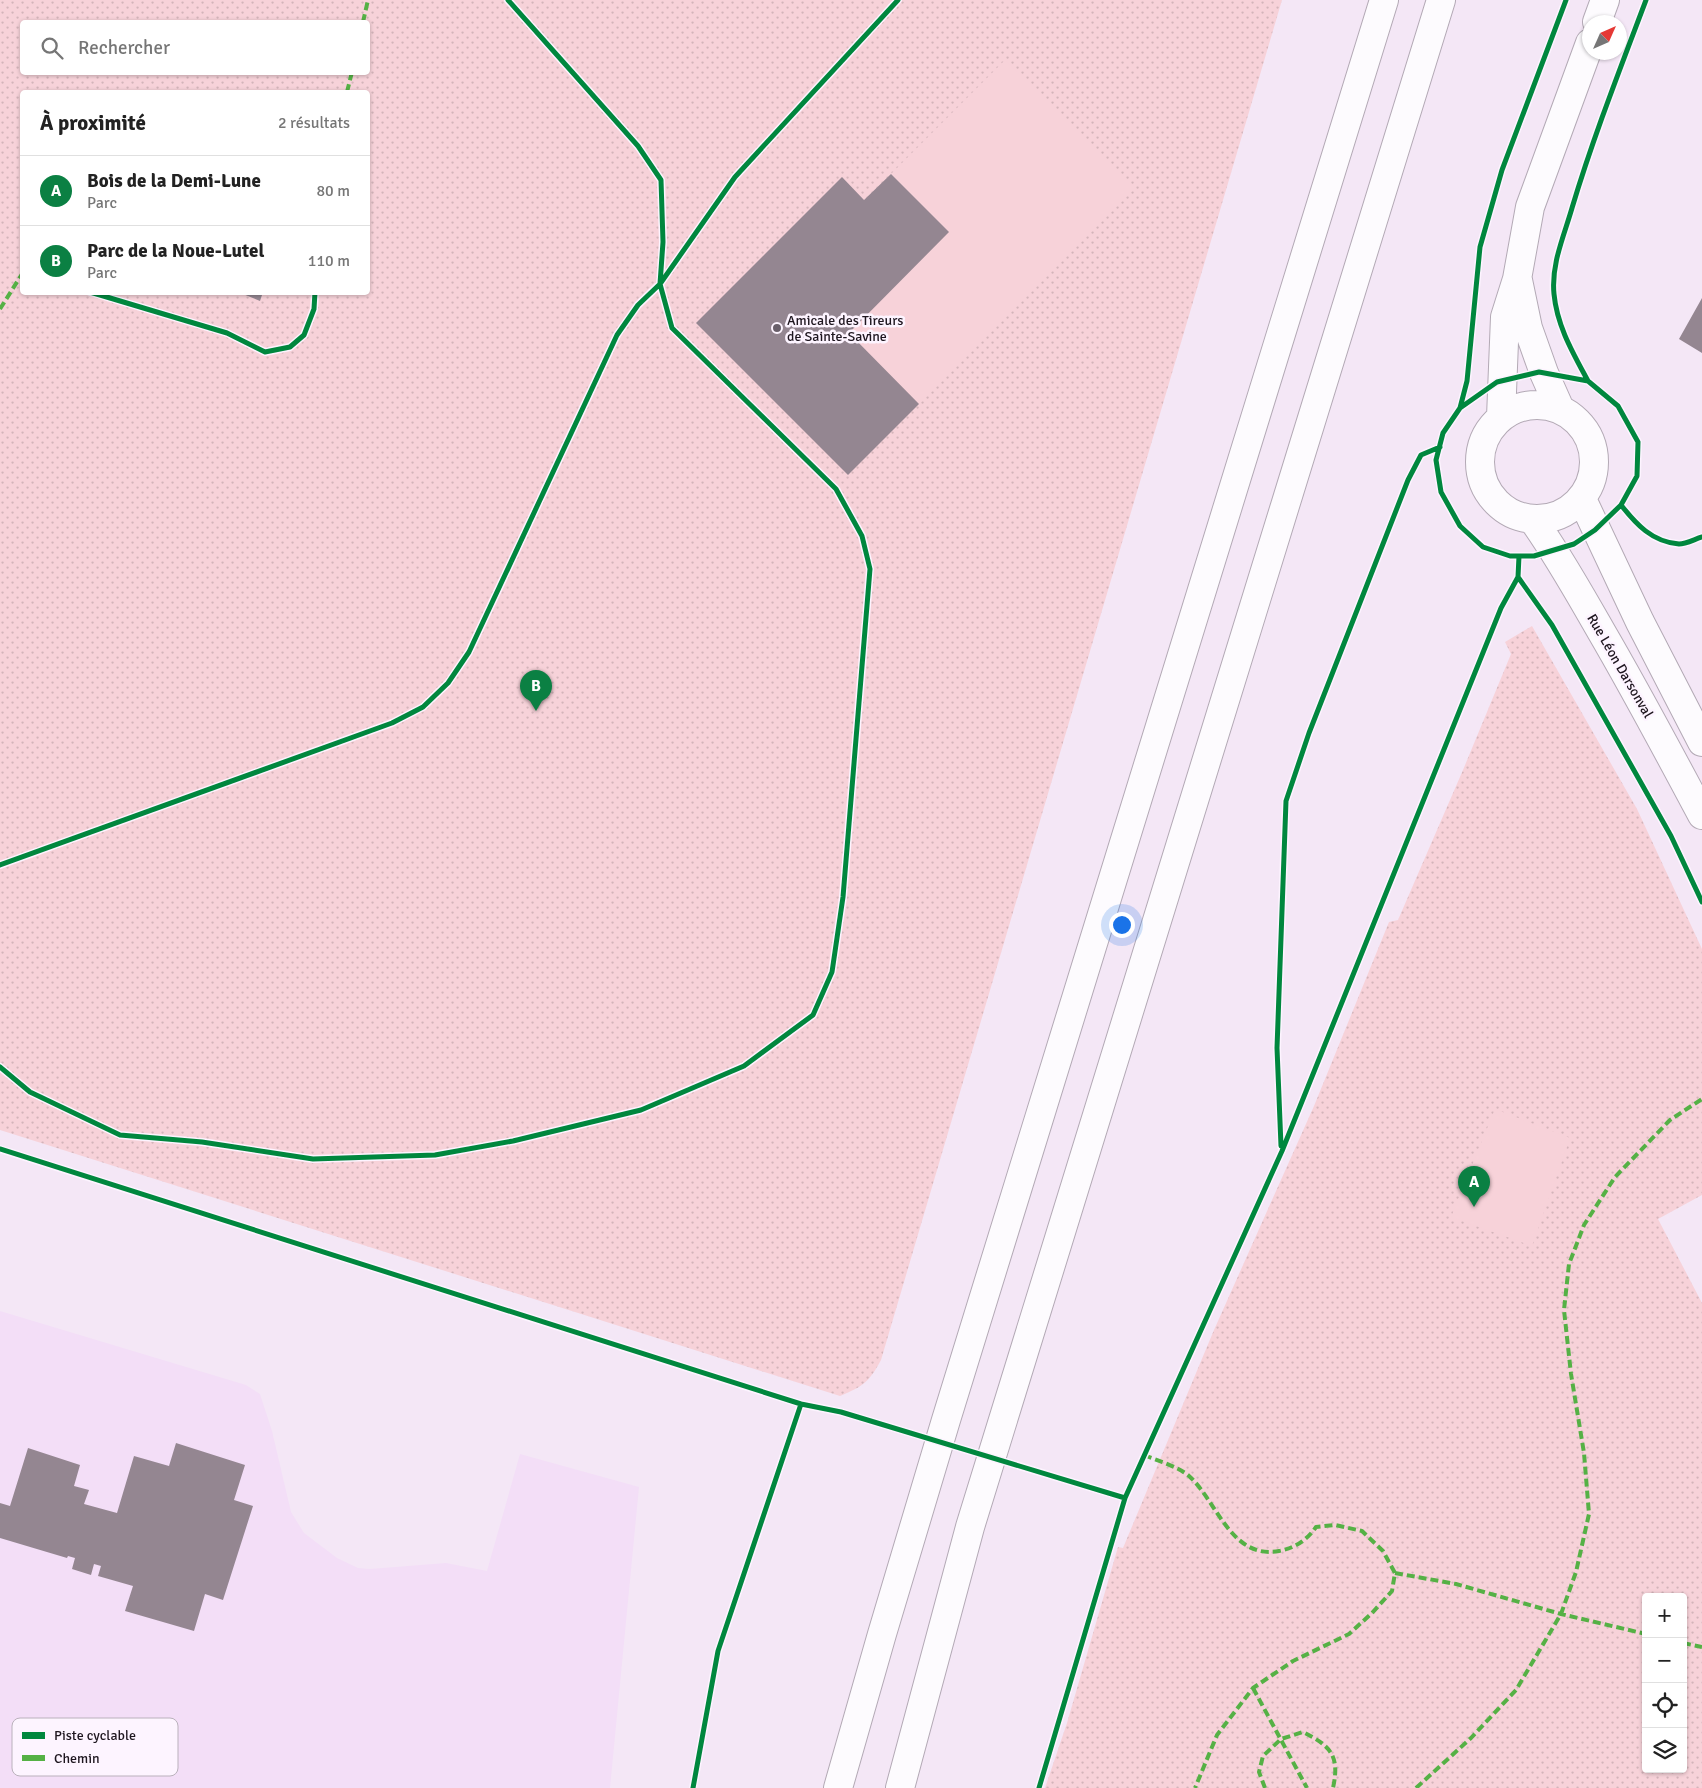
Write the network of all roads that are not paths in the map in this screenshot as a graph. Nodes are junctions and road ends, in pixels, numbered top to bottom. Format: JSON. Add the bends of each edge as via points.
{"nodes":[{"id":1,"x":1384,"y":0,"type":"edge"},
{"id":2,"x":1442,"y":0,"type":"edge"},
{"id":3,"x":1605,"y":0,"type":"edge"},
{"id":4,"x":1600,"y":15,"type":"edge"},
{"id":5,"x":1584,"y":60,"type":"edge"},
{"id":6,"x":1517,"y":279,"type":"junction"},
{"id":7,"x":1560,"y":409,"type":"junction"},
{"id":8,"x":1501,"y":417,"type":"junction"},
{"id":9,"x":1582,"y":498,"type":"junction"},
{"id":10,"x":1533,"y":520,"type":"junction"},
{"id":11,"x":1702,"y":742,"type":"edge"},
{"id":12,"x":1702,"y":815,"type":"edge"},
{"id":13,"x":838,"y":1788,"type":"edge"},
{"id":14,"x":900,"y":1788,"type":"edge"}],
"edges":[{"from":1,"to":13,"type":"main road","via":[[952,1402]]},
{"from":2,"to":14,"type":"main road","via":[[970,1527]]},
{"from":3,"to":4,"type":"main road"},
{"from":5,"to":6,"type":"main road","via":[[1530,207]]},
{"from":6,"to":7,"type":"main road","via":[[1528,328]]},
{"from":6,"to":8,"type":"main road","via":[[1505,317]]},
{"from":7,"to":8,"type":"main road","via":[[1529,405]]},
{"from":7,"to":9,"type":"main road","via":[[1586,432],[1593,448],[1595,466],[1591,483]]},
{"from":8,"to":10,"type":"main road","via":[[1488,431],[1480,450],[1479,469],[1485,488],[1497,504],[1514,515]]},
{"from":9,"to":10,"type":"main road","via":[[1568,511],[1551,518]]},
{"from":9,"to":11,"type":"main road","via":[[1640,622]]},
{"from":10,"to":12,"type":"main road","name":"Rue Léon Darsonval","via":[[1554,550],[1642,703]]}]}
